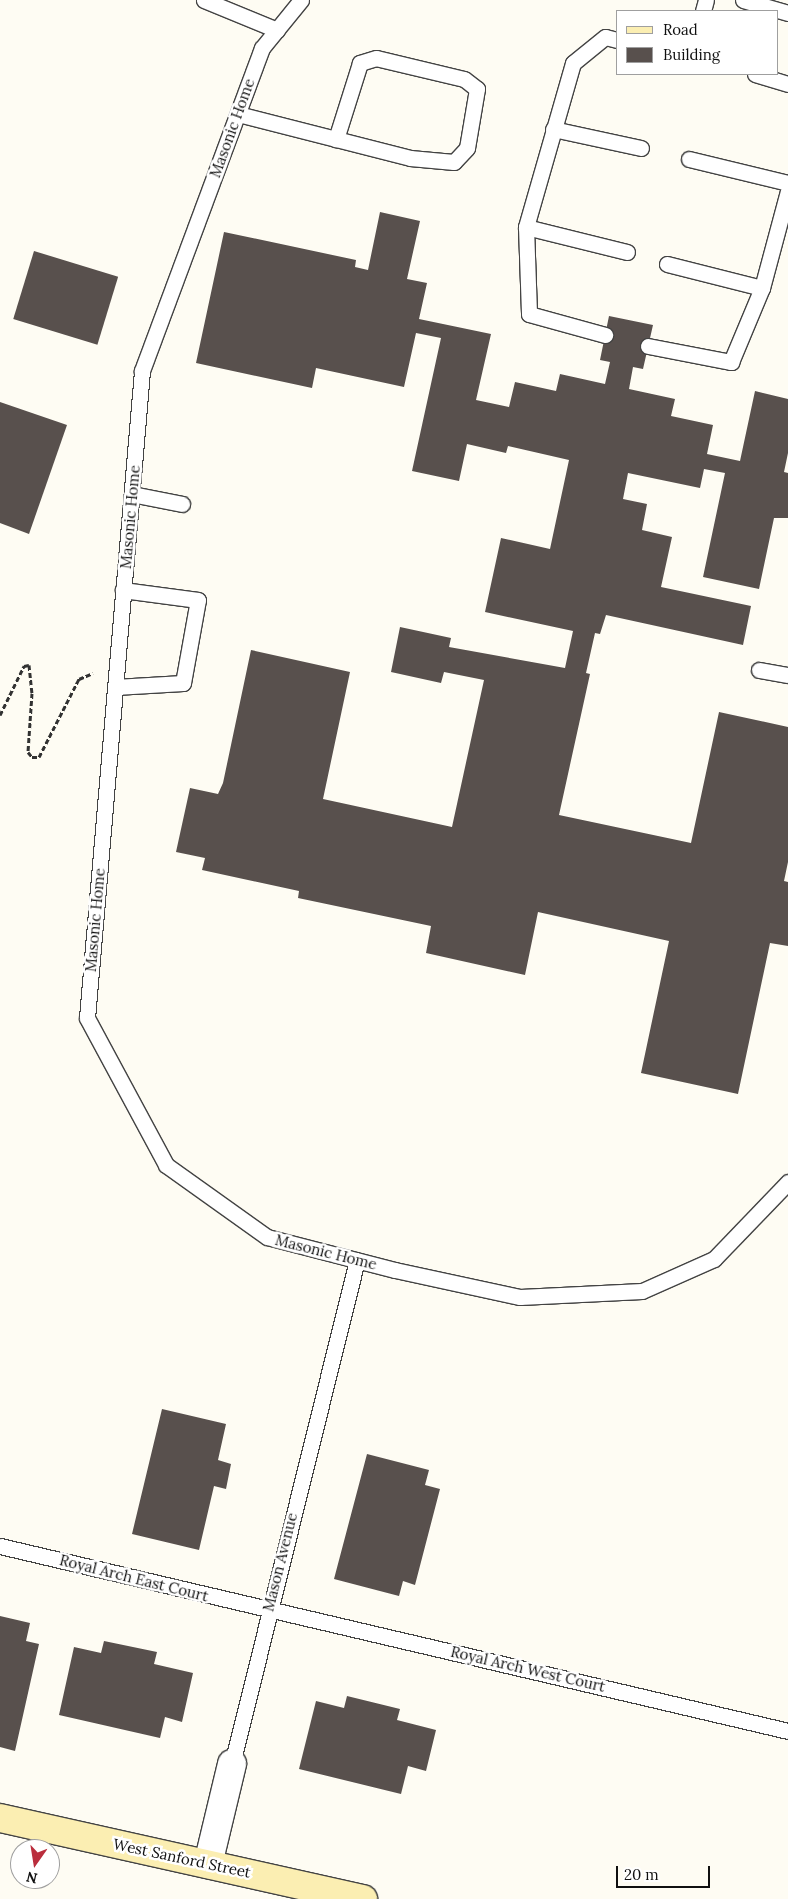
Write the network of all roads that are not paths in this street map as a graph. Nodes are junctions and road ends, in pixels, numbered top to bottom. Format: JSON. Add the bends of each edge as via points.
{"nodes":[{"id":1,"x":204,"y":0,"type":"edge"},
{"id":2,"x":301,"y":0,"type":"edge"},
{"id":3,"x":743,"y":0,"type":"edge"},
{"id":4,"x":778,"y":10,"type":"edge"},
{"id":5,"x":277,"y":30,"type":"junction"},
{"id":6,"x":616,"y":40,"type":"edge"},
{"id":7,"x":758,"y":75,"type":"edge"},
{"id":8,"x":788,"y":84,"type":"edge"},
{"id":9,"x":238,"y":114,"type":"junction"},
{"id":10,"x":554,"y":129,"type":"junction"},
{"id":11,"x":336,"y":139,"type":"junction"},
{"id":12,"x":642,"y":148,"type":"dead end"},
{"id":13,"x":689,"y":159,"type":"dead end"},
{"id":14,"x":788,"y":183,"type":"edge"},
{"id":15,"x":788,"y":191,"type":"edge"},
{"id":16,"x":526,"y":227,"type":"junction"},
{"id":17,"x":627,"y":252,"type":"dead end"},
{"id":18,"x":667,"y":264,"type":"dead end"},
{"id":19,"x":762,"y":288,"type":"junction"},
{"id":20,"x":605,"y":334,"type":"dead end"},
{"id":21,"x":648,"y":346,"type":"dead end"},
{"id":22,"x":132,"y":494,"type":"junction"},
{"id":23,"x":182,"y":504,"type":"dead end"},
{"id":24,"x":123,"y":590,"type":"junction"},
{"id":25,"x":758,"y":670,"type":"dead end"},
{"id":26,"x":788,"y":674,"type":"edge"},
{"id":27,"x":116,"y":681,"type":"junction"},
{"id":28,"x":788,"y":1182,"type":"edge"},
{"id":29,"x":357,"y":1260,"type":"junction"},
{"id":30,"x":0,"y":1546,"type":"edge"},
{"id":31,"x":267,"y":1611,"type":"junction"},
{"id":32,"x":788,"y":1731,"type":"edge"},
{"id":33,"x":232,"y":1764,"type":"joint"},
{"id":34,"x":0,"y":1818,"type":"edge"},
{"id":35,"x":208,"y":1864,"type":"junction"},
{"id":36,"x":363,"y":1899,"type":"edge"}],
"edges":[{"from":1,"to":5,"type":"lane"},
{"from":2,"to":5,"type":"lane","name":"Masonic Home"},
{"from":3,"to":4,"type":"lane"},
{"from":5,"to":9,"type":"lane","name":"Masonic Home","via":[[262,48]]},
{"from":6,"to":10,"type":"lane","via":[[605,37],[573,62]]},
{"from":7,"to":8,"type":"lane"},
{"from":9,"to":11,"type":"lane"},
{"from":9,"to":22,"type":"lane","name":"Masonic Home","via":[[142,371]]},
{"from":10,"to":12,"type":"lane"},
{"from":10,"to":16,"type":"lane"},
{"from":11,"to":11,"type":"lane","via":[[410,158],[454,162],[467,148],[476,89],[464,79],[376,58],[360,63]]},
{"from":13,"to":14,"type":"lane"},
{"from":15,"to":19,"type":"lane"},
{"from":16,"to":17,"type":"lane"},
{"from":16,"to":20,"type":"lane","via":[[530,314]]},
{"from":18,"to":19,"type":"lane"},
{"from":19,"to":21,"type":"lane","via":[[731,362]]},
{"from":22,"to":23,"type":"lane"},
{"from":22,"to":24,"type":"lane","name":"Masonic Home"},
{"from":24,"to":27,"type":"lane","name":"Masonic Home"},
{"from":24,"to":27,"type":"lane","via":[[198,600],[183,683]]},
{"from":25,"to":26,"type":"lane"},
{"from":27,"to":29,"type":"lane","name":"Masonic Home","via":[[87,1018],[166,1165],[266,1237]]},
{"from":28,"to":29,"type":"lane","name":"Masonic Home","via":[[714,1259],[642,1291],[520,1297]]},
{"from":29,"to":31,"type":"lane","name":"Mason Avenue"},
{"from":30,"to":31,"type":"lane","name":"Royal Arch East Court"},
{"from":31,"to":32,"type":"lane","name":"Royal Arch West Court","via":[[404,1639]]},
{"from":31,"to":33,"type":"lane","name":"Mason Avenue"},
{"from":33,"to":35,"type":"street","name":"Mason Avenue"},
{"from":34,"to":35,"type":"street","name":"West Sanford Street"},
{"from":35,"to":36,"type":"street","name":"West Sanford Street"}]}
